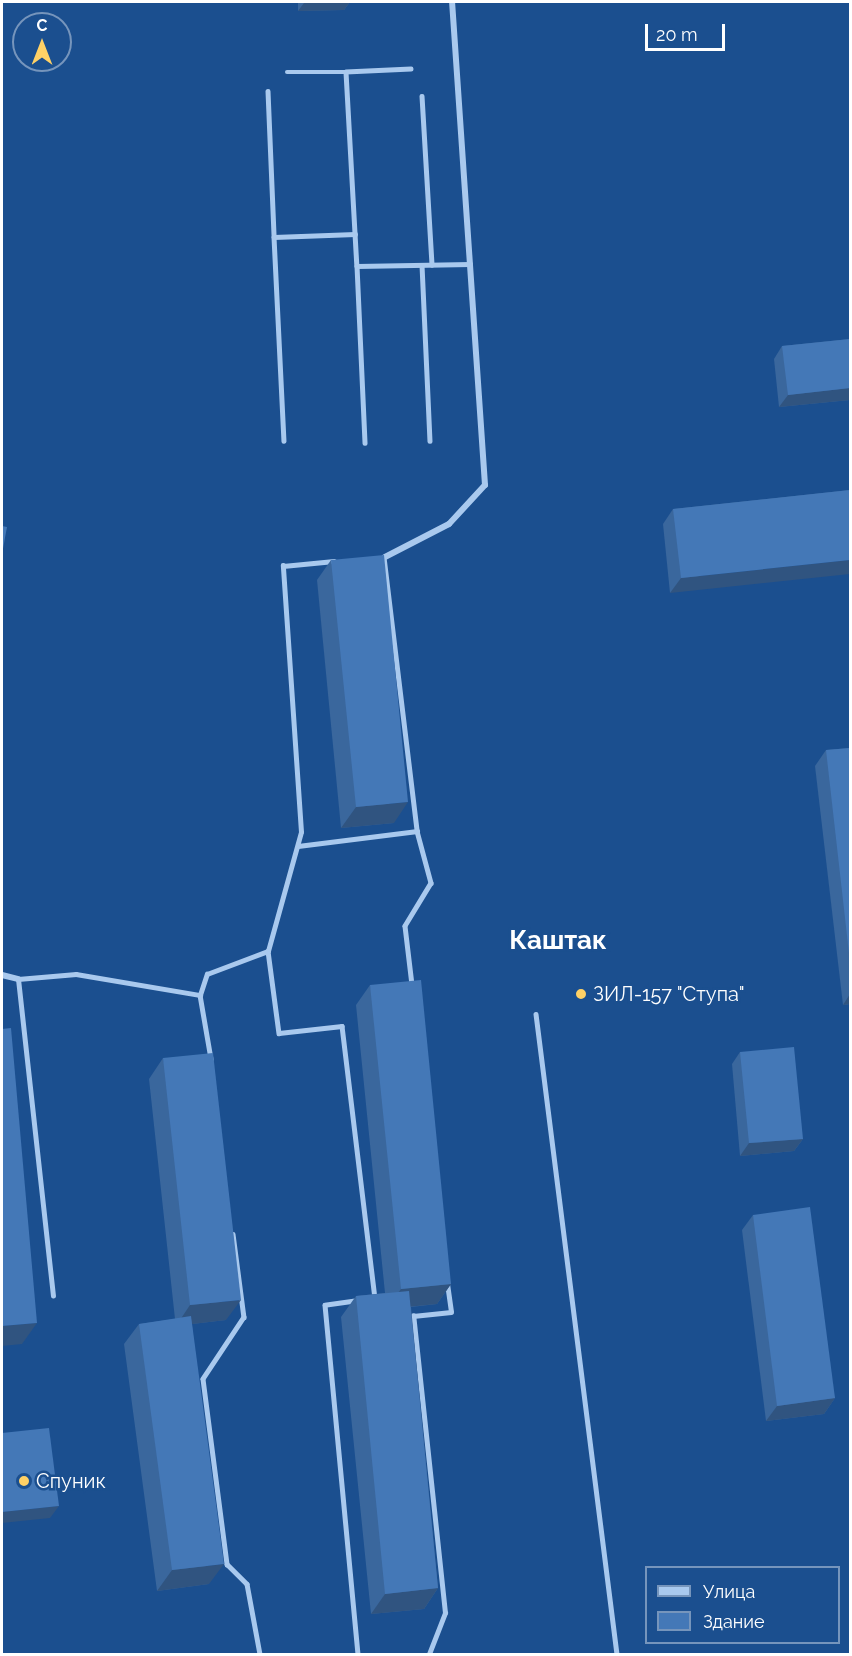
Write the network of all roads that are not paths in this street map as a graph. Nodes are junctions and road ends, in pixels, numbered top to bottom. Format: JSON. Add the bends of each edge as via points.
{"nodes":[{"id":1,"x":452,"y":2,"type":"edge"},
{"id":2,"x":411,"y":69,"type":"dead end"},
{"id":3,"x":287,"y":72,"type":"dead end"},
{"id":4,"x":346,"y":72,"type":"junction"},
{"id":5,"x":268,"y":91,"type":"dead end"},
{"id":6,"x":422,"y":96,"type":"dead end"},
{"id":7,"x":355,"y":234,"type":"junction"},
{"id":8,"x":274,"y":237,"type":"junction"},
{"id":9,"x":470,"y":264,"type":"junction"},
{"id":10,"x":422,"y":265,"type":"junction"},
{"id":11,"x":432,"y":265,"type":"junction"},
{"id":12,"x":357,"y":266,"type":"junction"},
{"id":13,"x":284,"y":441,"type":"dead end"},
{"id":14,"x":430,"y":441,"type":"dead end"},
{"id":15,"x":365,"y":443,"type":"dead end"},
{"id":16,"x":385,"y":557,"type":"junction"},
{"id":17,"x":374,"y":558,"type":"edge"},
{"id":18,"x":340,"y":561,"type":"edge"},
{"id":19,"x":417,"y":831,"type":"junction"},
{"id":20,"x":298,"y":846,"type":"junction"},
{"id":21,"x":268,"y":951,"type":"junction"},
{"id":22,"x":2,"y":975,"type":"edge"},
{"id":23,"x":18,"y":979,"type":"junction"},
{"id":24,"x":200,"y":995,"type":"junction"},
{"id":25,"x":413,"y":996,"type":"edge"},
{"id":26,"x":536,"y":1014,"type":"dead end"},
{"id":27,"x":213,"y":1071,"type":"edge"},
{"id":28,"x":232,"y":1223,"type":"edge"},
{"id":29,"x":446,"y":1277,"type":"edge"},
{"id":30,"x":53,"y":1296,"type":"dead end"},
{"id":31,"x":260,"y":1654,"type":"edge"},
{"id":32,"x":358,"y":1654,"type":"edge"},
{"id":33,"x":429,"y":1654,"type":"edge"},
{"id":34,"x":617,"y":1654,"type":"edge"}],
"edges":[{"from":1,"to":9,"type":"street"},
{"from":2,"to":4,"type":"lane"},
{"from":3,"to":4,"type":"lane"},
{"from":4,"to":7,"type":"lane"},
{"from":5,"to":8,"type":"lane"},
{"from":6,"to":11,"type":"lane"},
{"from":7,"to":8,"type":"lane"},
{"from":7,"to":12,"type":"lane"},
{"from":8,"to":13,"type":"lane"},
{"from":9,"to":11,"type":"lane"},
{"from":9,"to":16,"type":"street","via":[[485,485],[450,524]]},
{"from":10,"to":11,"type":"lane"},
{"from":10,"to":12,"type":"lane"},
{"from":10,"to":14,"type":"lane"},
{"from":12,"to":15,"type":"lane"},
{"from":16,"to":17,"type":"lane"},
{"from":16,"to":19,"type":"lane"},
{"from":18,"to":20,"type":"lane","via":[[283,566],[301,832]]},
{"from":19,"to":20,"type":"lane"},
{"from":19,"to":25,"type":"lane","via":[[431,883],[405,926]]},
{"from":20,"to":21,"type":"lane"},
{"from":21,"to":24,"type":"lane","via":[[207,974]]},
{"from":21,"to":32,"type":"lane","via":[[279,1033],[342,1026],[375,1299],[325,1305]]},
{"from":22,"to":23,"type":"street"},
{"from":23,"to":24,"type":"lane","via":[[75,974]]},
{"from":23,"to":30,"type":"lane"},
{"from":24,"to":27,"type":"lane"},
{"from":26,"to":34,"type":"lane"},
{"from":28,"to":31,"type":"lane","via":[[244,1317],[203,1379],[227,1564],[247,1584]]},
{"from":29,"to":33,"type":"lane","via":[[451,1312],[413,1316],[445,1614]]}]}
